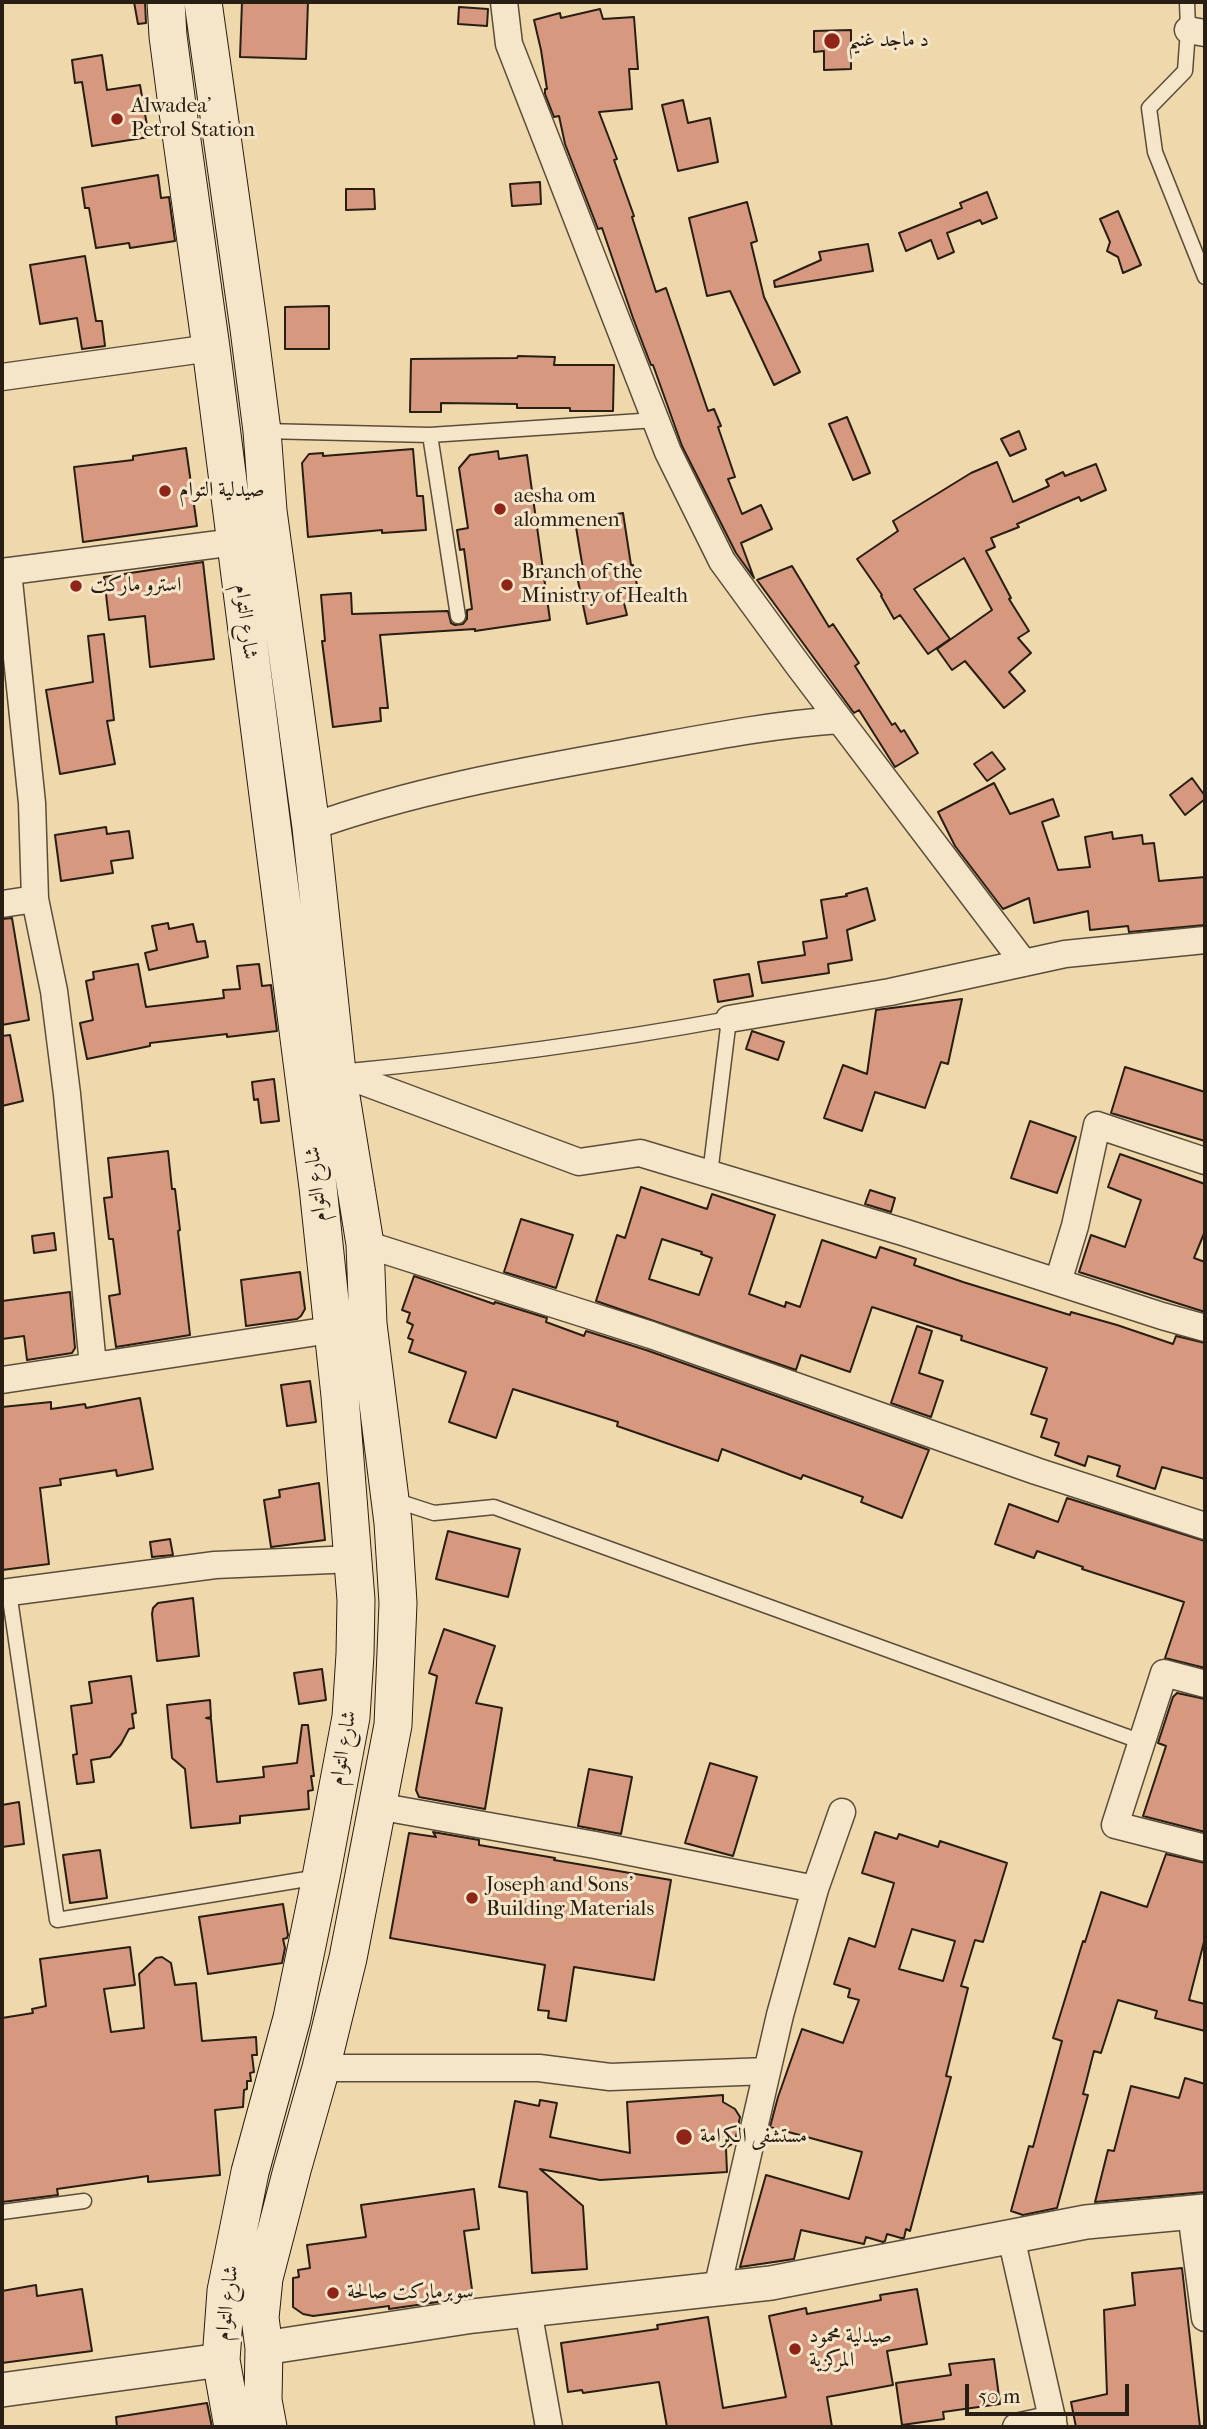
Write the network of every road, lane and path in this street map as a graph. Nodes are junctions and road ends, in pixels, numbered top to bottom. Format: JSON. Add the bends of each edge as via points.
{"nodes":[{"id":1,"x":166,"y":2,"type":"edge"},
{"id":2,"x":203,"y":2,"type":"edge"},
{"id":3,"x":503,"y":2,"type":"edge"},
{"id":4,"x":1187,"y":2,"type":"edge"},
{"id":5,"x":1197,"y":32,"type":"edge"},
{"id":6,"x":1205,"y":276,"type":"edge"},
{"id":7,"x":211,"y":348,"type":"junction"},
{"id":8,"x":2,"y":377,"type":"edge"},
{"id":9,"x":656,"y":420,"type":"junction"},
{"id":10,"x":262,"y":431,"type":"junction"},
{"id":11,"x":430,"y":435,"type":"junction"},
{"id":12,"x":235,"y":542,"type":"junction"},
{"id":13,"x":5,"y":571,"type":"edge"},
{"id":14,"x":458,"y":616,"type":"dead end"},
{"id":15,"x":839,"y":720,"type":"junction"},
{"id":16,"x":311,"y":827,"type":"junction"},
{"id":17,"x":35,"y":899,"type":"junction"},
{"id":18,"x":2,"y":904,"type":"edge"},
{"id":19,"x":1205,"y":940,"type":"edge"},
{"id":20,"x":1024,"y":963,"type":"junction"},
{"id":21,"x":729,"y":1019,"type":"junction"},
{"id":22,"x":337,"y":1072,"type":"junction"},
{"id":23,"x":1205,"y":1161,"type":"edge"},
{"id":24,"x":710,"y":1174,"type":"junction"},
{"id":25,"x":365,"y":1244,"type":"junction"},
{"id":26,"x":1058,"y":1282,"type":"junction"},
{"id":27,"x":368,"y":1324,"type":"junction"},
{"id":28,"x":1205,"y":1328,"type":"edge"},
{"id":29,"x":332,"y":1330,"type":"junction"},
{"id":30,"x":93,"y":1366,"type":"junction"},
{"id":31,"x":2,"y":1380,"type":"edge"},
{"id":32,"x":390,"y":1499,"type":"junction"},
{"id":33,"x":1205,"y":1525,"type":"edge"},
{"id":34,"x":354,"y":1559,"type":"junction"},
{"id":35,"x":5,"y":1593,"type":"edge"},
{"id":36,"x":1205,"y":1684,"type":"edge"},
{"id":37,"x":1142,"y":1742,"type":"junction"},
{"id":38,"x":377,"y":1806,"type":"junction"},
{"id":39,"x":842,"y":1812,"type":"dead end"},
{"id":40,"x":1205,"y":1848,"type":"edge"},
{"id":41,"x":321,"y":1877,"type":"junction"},
{"id":42,"x":815,"y":1889,"type":"junction"},
{"id":43,"x":321,"y":2068,"type":"junction"},
{"id":44,"x":767,"y":2071,"type":"junction"},
{"id":45,"x":84,"y":2201,"type":"dead end"},
{"id":46,"x":2,"y":2212,"type":"edge"},
{"id":47,"x":1198,"y":2212,"type":"edge"},
{"id":48,"x":1011,"y":2237,"type":"junction"},
{"id":49,"x":717,"y":2289,"type":"junction"},
{"id":50,"x":528,"y":2310,"type":"junction"},
{"id":51,"x":1205,"y":2318,"type":"edge"},
{"id":52,"x":264,"y":2348,"type":"junction"},
{"id":53,"x":221,"y":2360,"type":"junction"},
{"id":54,"x":2,"y":2390,"type":"edge"},
{"id":55,"x":1053,"y":2423,"type":"edge"},
{"id":56,"x":233,"y":2427,"type":"edge"},
{"id":57,"x":268,"y":2427,"type":"edge"},
{"id":58,"x":549,"y":2427,"type":"edge"},
{"id":59,"x":1016,"y":2427,"type":"edge"}],
"edges":[{"from":1,"to":7,"type":"main road","name":"شارع التوام"},
{"from":2,"to":10,"type":"main road","name":"شارع التوام"},
{"from":3,"to":9,"type":"street","via":[[509,44]]},
{"from":4,"to":5,"type":"lane"},
{"from":5,"to":6,"type":"lane","via":[[1185,71],[1149,108],[1155,152]]},
{"from":7,"to":8,"type":"street"},
{"from":7,"to":12,"type":"main road","name":"شارع التوام"},
{"from":9,"to":11,"type":"lane"},
{"from":9,"to":15,"type":"street","via":[[722,561]]},
{"from":10,"to":11,"type":"lane"},
{"from":10,"to":16,"type":"main road","name":"شارع التوام","via":[[268,511]]},
{"from":11,"to":14,"type":"lane"},
{"from":12,"to":13,"type":"street"},
{"from":12,"to":29,"type":"main road","name":"شارع التوام","via":[[318,1187]]},
{"from":13,"to":17,"type":"street","via":[[32,803]]},
{"from":15,"to":16,"type":"street","via":[[789,723],[492,777],[366,807]]},
{"from":15,"to":20,"type":"street"},
{"from":16,"to":22,"type":"main road","name":"شارع التوام"},
{"from":17,"to":18,"type":"street"},
{"from":17,"to":30,"type":"street","via":[[54,991],[67,1094]]},
{"from":19,"to":20,"type":"street","via":[[1065,954]]},
{"from":20,"to":21,"type":"street","via":[[890,992]]},
{"from":21,"to":22,"type":"lane","via":[[460,1061]]},
{"from":21,"to":24,"type":"lane"},
{"from":22,"to":24,"type":"street","via":[[579,1162],[640,1153]]},
{"from":22,"to":25,"type":"main road","name":"شارع التوام"},
{"from":23,"to":26,"type":"street","via":[[1097,1125]]},
{"from":24,"to":26,"type":"street"},
{"from":25,"to":27,"type":"main road","name":"شارع التوام"},
{"from":25,"to":33,"type":"street","via":[[651,1335]]},
{"from":26,"to":28,"type":"street"},
{"from":27,"to":29,"type":"street"},
{"from":27,"to":32,"type":"main road","name":"شارع التوام"},
{"from":29,"to":30,"type":"street"},
{"from":29,"to":34,"type":"main road","name":"شارع التوام"},
{"from":30,"to":31,"type":"street"},
{"from":32,"to":37,"type":"lane","via":[[434,1513],[494,1507]]},
{"from":32,"to":38,"type":"main road","name":"شارع التوام","via":[[398,1643],[393,1725]]},
{"from":34,"to":35,"type":"street","via":[[215,1565]]},
{"from":34,"to":41,"type":"main road","name":"شارع التوام","via":[[351,1717]]},
{"from":35,"to":41,"type":"lane","via":[[58,1920]]},
{"from":36,"to":37,"type":"street","via":[[1164,1673]]},
{"from":37,"to":40,"type":"street","via":[[1115,1825]]},
{"from":38,"to":42,"type":"street"},
{"from":38,"to":43,"type":"main road","name":"شارع التوام"},
{"from":39,"to":42,"type":"street"},
{"from":41,"to":53,"type":"main road","name":"شارع التوام","via":[[292,2018],[250,2172],[226,2291]]},
{"from":42,"to":44,"type":"street"},
{"from":43,"to":44,"type":"street","via":[[539,2068],[610,2077]]},
{"from":43,"to":52,"type":"main road","name":"شارع التوام","via":[[264,2278],[260,2318]]},
{"from":44,"to":49,"type":"street"},
{"from":45,"to":46,"type":"lane"},
{"from":47,"to":48,"type":"street","via":[[1086,2222]]},
{"from":47,"to":51,"type":"street"},
{"from":48,"to":49,"type":"street"},
{"from":48,"to":55,"type":"street"},
{"from":49,"to":50,"type":"street"},
{"from":50,"to":52,"type":"street"},
{"from":50,"to":58,"type":"street"},
{"from":52,"to":53,"type":"street"},
{"from":52,"to":57,"type":"main road","name":"شارع التوام","via":[[263,2400]]},
{"from":53,"to":54,"type":"street"},
{"from":53,"to":56,"type":"main road","name":"شارع التوام"},
{"from":55,"to":59,"type":"street"}]}
